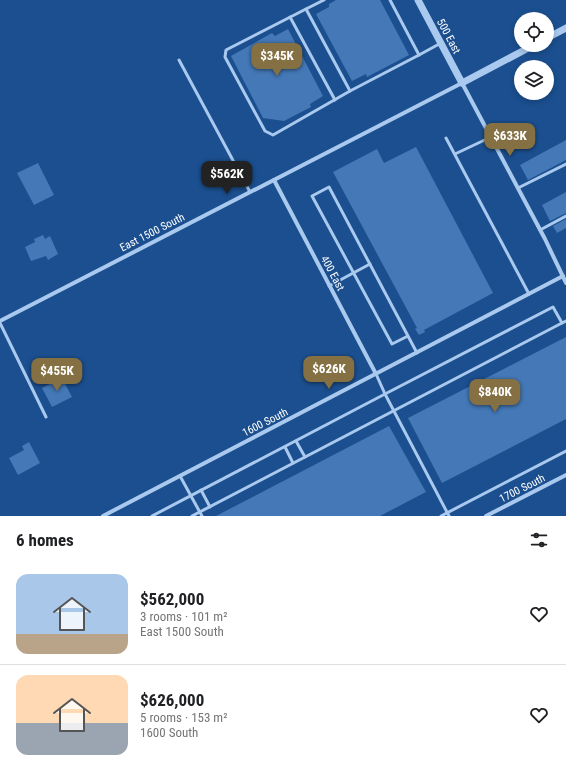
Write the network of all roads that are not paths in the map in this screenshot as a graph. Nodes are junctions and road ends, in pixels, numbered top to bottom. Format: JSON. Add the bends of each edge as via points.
{"nodes":[{"id":1,"x":324,"y":0,"type":"edge"},
{"id":2,"x":390,"y":0,"type":"edge"},
{"id":3,"x":418,"y":0,"type":"edge"},
{"id":4,"x":306,"y":9,"type":"junction"},
{"id":5,"x":290,"y":17,"type":"junction"},
{"id":6,"x":566,"y":28,"type":"edge"},
{"id":7,"x":554,"y":34,"type":"edge"},
{"id":8,"x":441,"y":43,"type":"junction"},
{"id":9,"x":521,"y":52,"type":"edge"},
{"id":10,"x":419,"y":55,"type":"junction"},
{"id":11,"x":180,"y":60,"type":"dead end"},
{"id":12,"x":462,"y":83,"type":"junction"},
{"id":13,"x":350,"y":91,"type":"junction"},
{"id":14,"x":335,"y":100,"type":"junction"},
{"id":15,"x":490,"y":137,"type":"junction"},
{"id":16,"x":446,"y":138,"type":"dead end"},
{"id":17,"x":455,"y":154,"type":"junction"},
{"id":18,"x":566,"y":164,"type":"edge"},
{"id":19,"x":274,"y":180,"type":"junction"},
{"id":20,"x":518,"y":188,"type":"junction"},
{"id":21,"x":250,"y":192,"type":"junction"},
{"id":22,"x":566,"y":216,"type":"edge"},
{"id":23,"x":540,"y":230,"type":"junction"},
{"id":24,"x":370,"y":264,"type":"junction"},
{"id":25,"x":353,"y":273,"type":"junction"},
{"id":26,"x":563,"y":276,"type":"junction"},
{"id":27,"x":566,"y":283,"type":"edge"},
{"id":28,"x":329,"y":286,"type":"junction"},
{"id":29,"x":529,"y":294,"type":"junction"},
{"id":30,"x":566,"y":321,"type":"edge"},
{"id":31,"x":0,"y":322,"type":"edge"},
{"id":32,"x":562,"y":323,"type":"junction"},
{"id":33,"x":408,"y":336,"type":"junction"},
{"id":34,"x":417,"y":353,"type":"junction"},
{"id":35,"x":376,"y":374,"type":"junction"},
{"id":36,"x":385,"y":394,"type":"junction"},
{"id":37,"x":394,"y":411,"type":"junction"},
{"id":38,"x":46,"y":417,"type":"dead end"},
{"id":39,"x":296,"y":441,"type":"junction"},
{"id":40,"x":285,"y":446,"type":"junction"},
{"id":41,"x":566,"y":451,"type":"edge"},
{"id":42,"x":305,"y":457,"type":"junction"},
{"id":43,"x":293,"y":463,"type":"junction"},
{"id":44,"x":566,"y":475,"type":"edge"},
{"id":45,"x":180,"y":476,"type":"junction"},
{"id":46,"x":201,"y":490,"type":"junction"},
{"id":47,"x":191,"y":496,"type":"junction"},
{"id":48,"x":210,"y":507,"type":"junction"},
{"id":49,"x":200,"y":512,"type":"junction"},
{"id":50,"x":448,"y":514,"type":"edge"},
{"id":51,"x":103,"y":516,"type":"edge"},
{"id":52,"x":152,"y":516,"type":"edge"},
{"id":53,"x":192,"y":516,"type":"edge"},
{"id":54,"x":202,"y":516,"type":"edge"},
{"id":55,"x":441,"y":516,"type":"edge"},
{"id":56,"x":486,"y":516,"type":"edge"}],
"edges":[{"from":1,"to":4,"type":"lane"},
{"from":2,"to":10,"type":"lane"},
{"from":3,"to":8,"type":"street","name":"500 East"},
{"from":4,"to":5,"type":"lane"},
{"from":4,"to":13,"type":"lane"},
{"from":5,"to":14,"type":"lane"},
{"from":5,"to":14,"type":"lane","via":[[226,50],[225,57],[265,131],[273,135]]},
{"from":6,"to":7,"type":"street"},
{"from":8,"to":10,"type":"lane"},
{"from":8,"to":12,"type":"street","name":"500 East"},
{"from":9,"to":12,"type":"street"},
{"from":10,"to":13,"type":"lane"},
{"from":11,"to":21,"type":"lane"},
{"from":12,"to":15,"type":"street"},
{"from":12,"to":19,"type":"street","name":"East 1500 South"},
{"from":13,"to":14,"type":"lane"},
{"from":15,"to":17,"type":"lane"},
{"from":15,"to":20,"type":"street"},
{"from":16,"to":17,"type":"lane"},
{"from":17,"to":29,"type":"lane"},
{"from":18,"to":20,"type":"lane"},
{"from":19,"to":21,"type":"street","name":"East 1500 South"},
{"from":19,"to":28,"type":"street","name":"400 East"},
{"from":20,"to":23,"type":"street"},
{"from":21,"to":31,"type":"street","name":"East 1500 South"},
{"from":22,"to":23,"type":"lane"},
{"from":23,"to":26,"type":"street"},
{"from":24,"to":25,"type":"lane"},
{"from":24,"to":25,"type":"lane","via":[[329,187],[312,196]]},
{"from":24,"to":33,"type":"lane"},
{"from":25,"to":28,"type":"lane"},
{"from":25,"to":33,"type":"lane","via":[[392,344]]},
{"from":26,"to":27,"type":"street"},
{"from":26,"to":29,"type":"street","name":"1600 South"},
{"from":28,"to":35,"type":"street","name":"400 East"},
{"from":29,"to":34,"type":"street","name":"1600 South"},
{"from":30,"to":32,"type":"lane"},
{"from":31,"to":38,"type":"lane"},
{"from":32,"to":36,"type":"lane","via":[[553,307]]},
{"from":32,"to":37,"type":"lane"},
{"from":33,"to":34,"type":"lane"},
{"from":34,"to":35,"type":"street","name":"1600 South"},
{"from":35,"to":36,"type":"lane"},
{"from":35,"to":45,"type":"street","name":"1600 South"},
{"from":36,"to":37,"type":"lane"},
{"from":36,"to":39,"type":"lane"},
{"from":37,"to":42,"type":"lane"},
{"from":37,"to":50,"type":"lane"},
{"from":39,"to":40,"type":"lane"},
{"from":39,"to":42,"type":"lane"},
{"from":40,"to":43,"type":"lane"},
{"from":40,"to":46,"type":"lane"},
{"from":41,"to":50,"type":"lane"},
{"from":42,"to":43,"type":"lane"},
{"from":43,"to":48,"type":"lane"},
{"from":44,"to":56,"type":"street","name":"1700 South"},
{"from":45,"to":47,"type":"lane"},
{"from":45,"to":51,"type":"street","name":"1600 South"},
{"from":46,"to":47,"type":"lane"},
{"from":46,"to":48,"type":"lane"},
{"from":47,"to":49,"type":"lane"},
{"from":47,"to":52,"type":"lane"},
{"from":48,"to":49,"type":"lane"},
{"from":49,"to":53,"type":"lane"},
{"from":49,"to":54,"type":"lane"},
{"from":50,"to":55,"type":"lane"}]}
